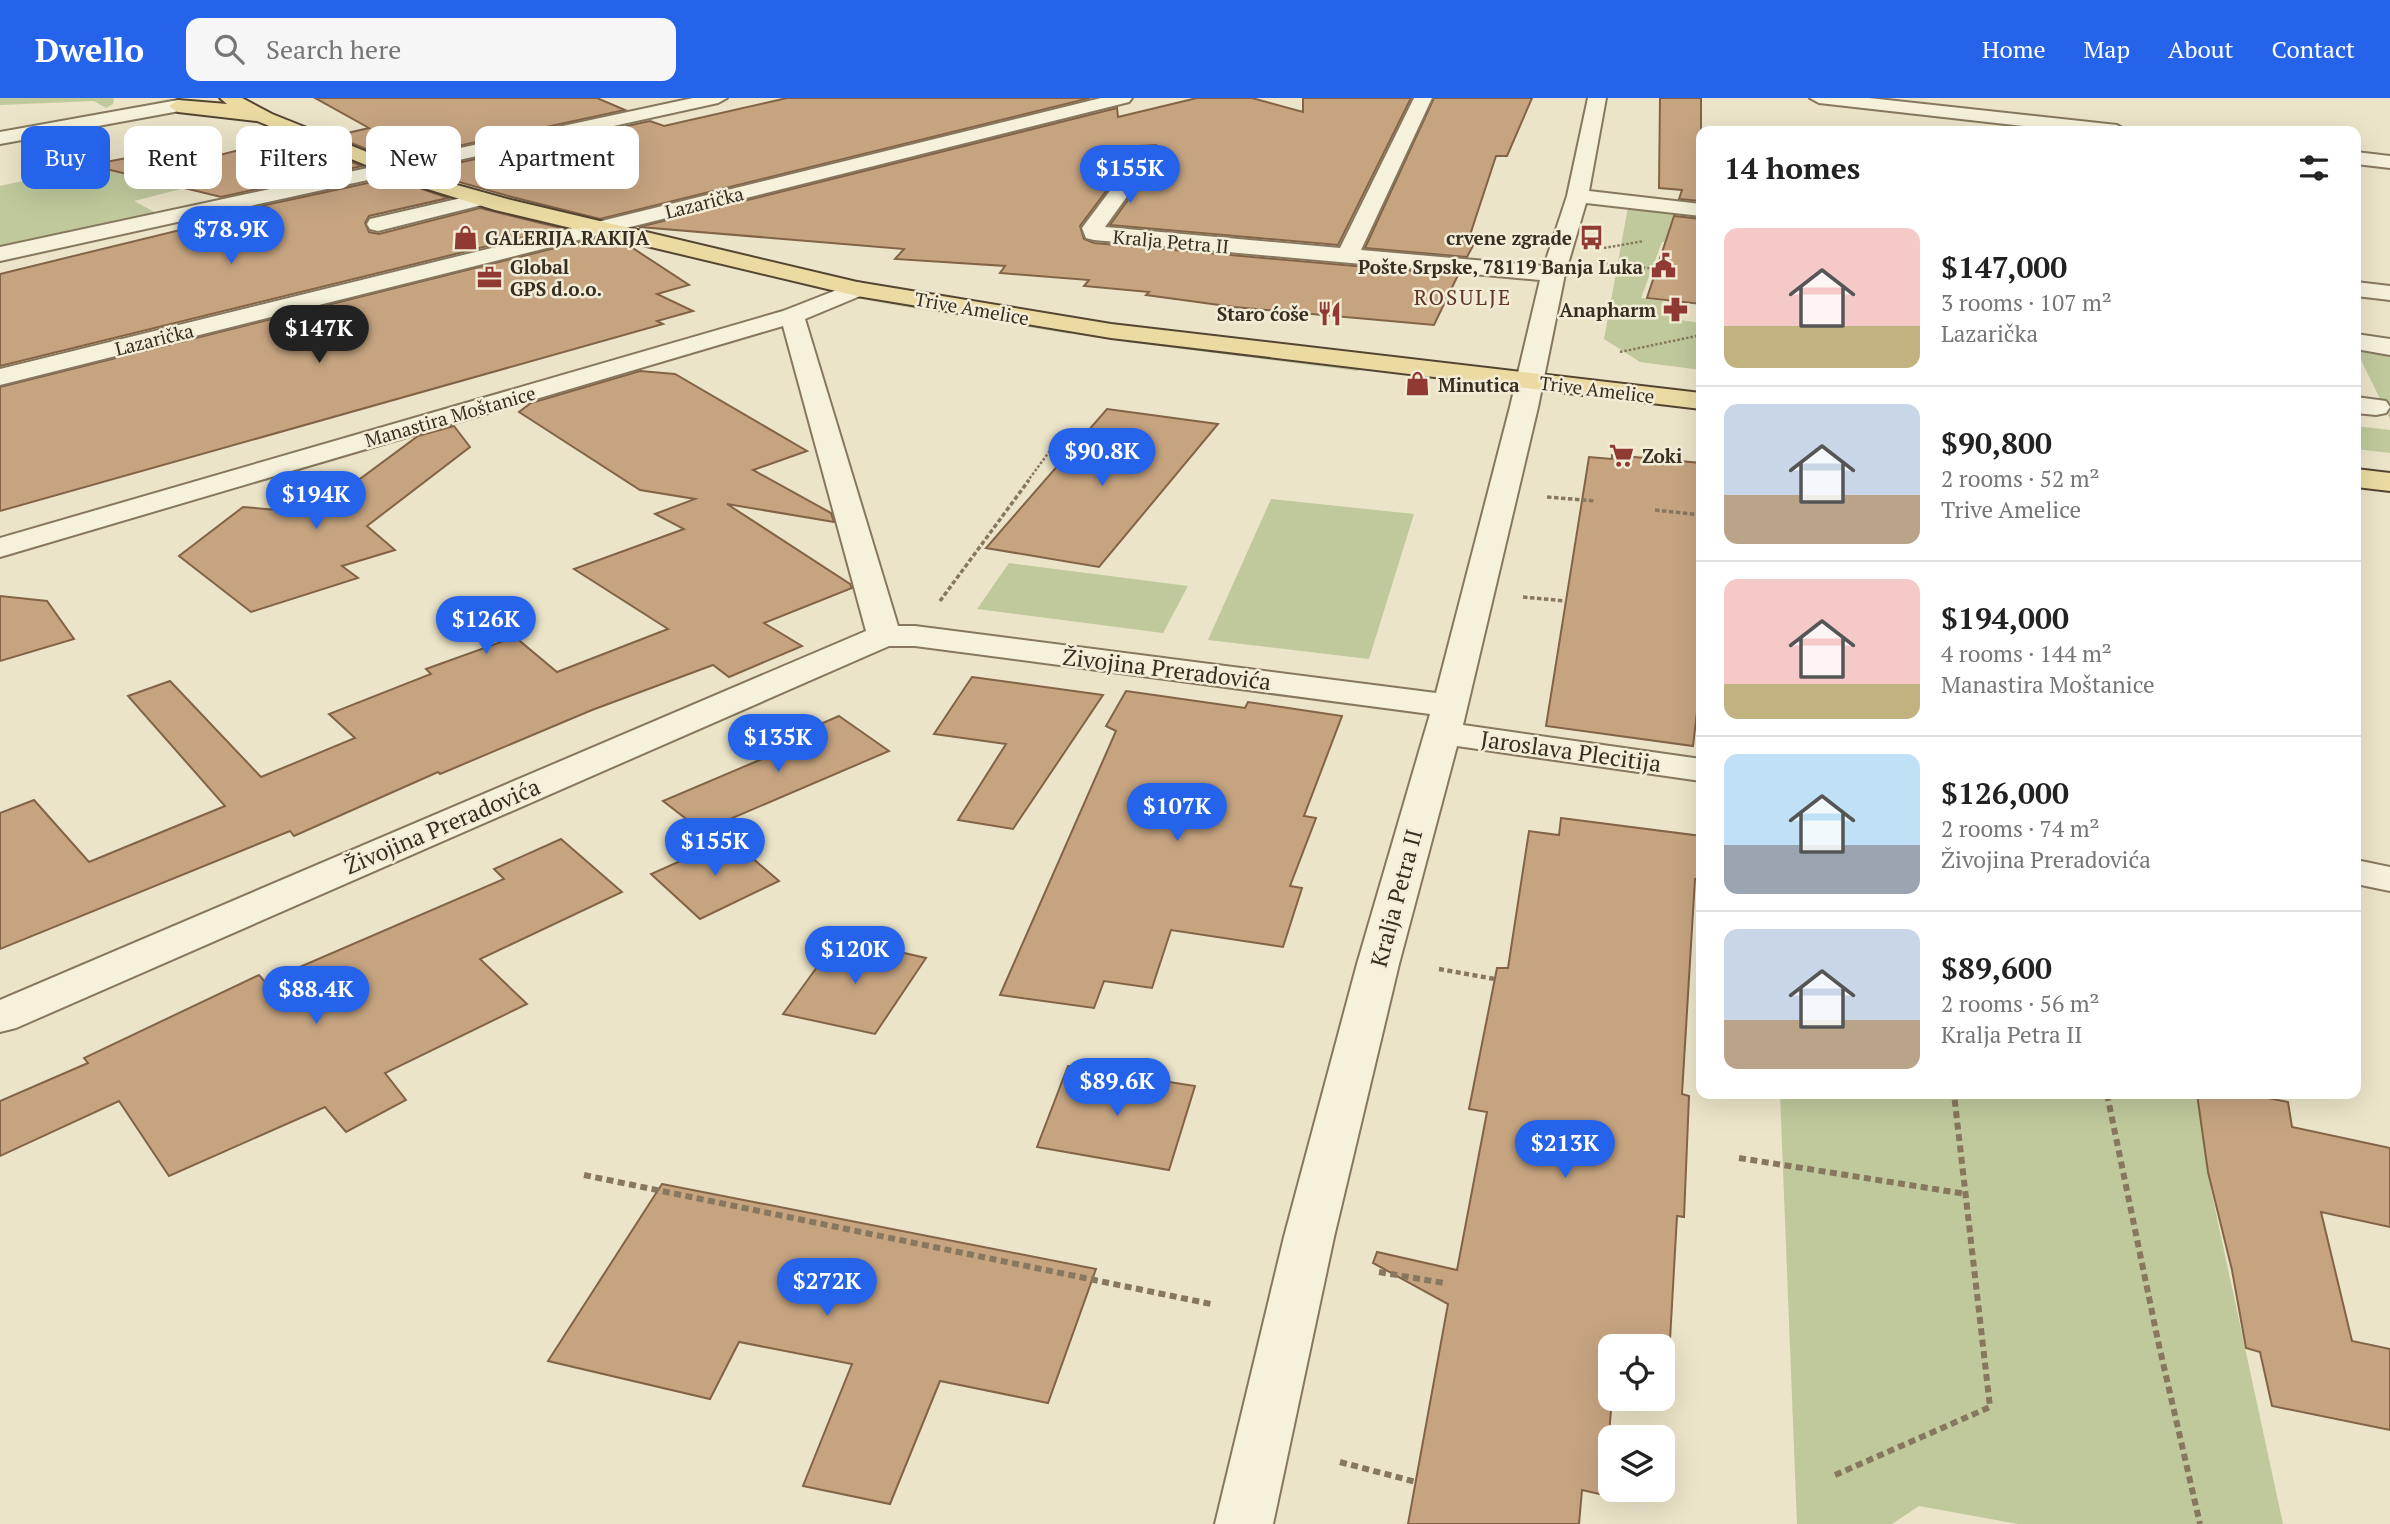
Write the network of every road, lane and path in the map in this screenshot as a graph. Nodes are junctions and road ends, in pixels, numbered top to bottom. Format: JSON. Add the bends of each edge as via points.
{"nodes":[{"id":1,"x":155,"y":98,"type":"edge"},
{"id":2,"x":228,"y":98,"type":"edge"},
{"id":3,"x":718,"y":98,"type":"edge"},
{"id":4,"x":1123,"y":98,"type":"edge"},
{"id":5,"x":1423,"y":98,"type":"edge"},
{"id":6,"x":1597,"y":98,"type":"edge"},
{"id":7,"x":1819,"y":98,"type":"edge"},
{"id":8,"x":178,"y":106,"type":"junction"},
{"id":9,"x":120,"y":113,"type":"junction"},
{"id":10,"x":265,"y":118,"type":"junction"},
{"id":11,"x":2072,"y":126,"type":"edge"},
{"id":12,"x":0,"y":135,"type":"edge"},
{"id":13,"x":1149,"y":152,"type":"dead end"},
{"id":14,"x":461,"y":153,"type":"edge"},
{"id":15,"x":366,"y":159,"type":"edge"},
{"id":16,"x":2361,"y":159,"type":"edge"},
{"id":17,"x":2390,"y":162,"type":"edge"},
{"id":18,"x":366,"y":173,"type":"edge"},
{"id":19,"x":453,"y":189,"type":"edge"},
{"id":20,"x":1578,"y":196,"type":"junction"},
{"id":21,"x":483,"y":199,"type":"junction"},
{"id":22,"x":1696,"y":208,"type":"edge"},
{"id":23,"x":378,"y":225,"type":"dead end"},
{"id":24,"x":596,"y":229,"type":"junction"},
{"id":25,"x":1647,"y":241,"type":"dead end"},
{"id":26,"x":1598,"y":249,"type":"dead end"},
{"id":27,"x":0,"y":254,"type":"edge"},
{"id":28,"x":1348,"y":256,"type":"junction"},
{"id":29,"x":1596,"y":263,"type":"dead end"},
{"id":30,"x":1657,"y":269,"type":"dead end"},
{"id":31,"x":1553,"y":274,"type":"junction"},
{"id":32,"x":857,"y":289,"type":"junction"},
{"id":33,"x":2361,"y":290,"type":"edge"},
{"id":34,"x":2390,"y":293,"type":"edge"},
{"id":35,"x":792,"y":316,"type":"junction"},
{"id":36,"x":1696,"y":336,"type":"edge"},
{"id":37,"x":2361,"y":343,"type":"edge"},
{"id":38,"x":2390,"y":347,"type":"edge"},
{"id":39,"x":1616,"y":353,"type":"dead end"},
{"id":40,"x":0,"y":377,"type":"edge"},
{"id":41,"x":1528,"y":380,"type":"junction"},
{"id":42,"x":1696,"y":400,"type":"edge"},
{"id":43,"x":1052,"y":448,"type":"dead end"},
{"id":44,"x":2361,"y":479,"type":"edge"},
{"id":45,"x":2390,"y":482,"type":"edge"},
{"id":46,"x":1535,"y":496,"type":"dead end"},
{"id":47,"x":1595,"y":501,"type":"dead end"},
{"id":48,"x":1655,"y":510,"type":"dead end"},
{"id":49,"x":1696,"y":514,"type":"edge"},
{"id":50,"x":0,"y":548,"type":"edge"},
{"id":51,"x":1515,"y":596,"type":"dead end"},
{"id":52,"x":1566,"y":600,"type":"dead end"},
{"id":53,"x":899,"y":636,"type":"junction"},
{"id":54,"x":1446,"y":719,"type":"junction"},
{"id":55,"x":1696,"y":768,"type":"edge"},
{"id":56,"x":2361,"y":873,"type":"edge"},
{"id":57,"x":2390,"y":879,"type":"edge"},
{"id":58,"x":1439,"y":969,"type":"dead end"},
{"id":59,"x":1495,"y":979,"type":"dead end"},
{"id":60,"x":0,"y":1017,"type":"edge"},
{"id":61,"x":1955,"y":1099,"type":"edge"},
{"id":62,"x":2108,"y":1099,"type":"edge"},
{"id":63,"x":1739,"y":1158,"type":"dead end"},
{"id":64,"x":584,"y":1175,"type":"dead end"},
{"id":65,"x":1966,"y":1194,"type":"junction"},
{"id":66,"x":1379,"y":1272,"type":"dead end"},
{"id":67,"x":1444,"y":1283,"type":"dead end"},
{"id":68,"x":1211,"y":1304,"type":"dead end"},
{"id":69,"x":1340,"y":1462,"type":"dead end"},
{"id":70,"x":1835,"y":1475,"type":"dead end"},
{"id":71,"x":1416,"y":1482,"type":"dead end"},
{"id":72,"x":1244,"y":1524,"type":"edge"},
{"id":73,"x":2200,"y":1524,"type":"edge"}],
"edges":[{"from":1,"to":8,"type":"main road","via":[[159,104]]},
{"from":1,"to":9,"type":"street"},
{"from":2,"to":8,"type":"main road"},
{"from":2,"to":10,"type":"main road","name":"Trive Amelice"},
{"from":3,"to":14,"type":"street"},
{"from":4,"to":24,"type":"street","name":"Lazarička"},
{"from":5,"to":28,"type":"street"},
{"from":6,"to":20,"type":"street","name":"Kralja Petra II"},
{"from":7,"to":11,"type":"street"},
{"from":8,"to":9,"type":"street"},
{"from":8,"to":10,"type":"main road","name":"Trive Amelice"},
{"from":9,"to":12,"type":"street"},
{"from":10,"to":15,"type":"main road","name":"Trive Amelice"},
{"from":13,"to":28,"type":"street","name":"Kralja Petra II","via":[[1093,228],[1094,233]]},
{"from":16,"to":17,"type":"street"},
{"from":18,"to":27,"type":"street"},
{"from":19,"to":21,"type":"main road","name":"Trive Amelice"},
{"from":20,"to":22,"type":"street"},
{"from":20,"to":31,"type":"street","name":"Kralja Petra II"},
{"from":21,"to":23,"type":"street"},
{"from":21,"to":24,"type":"main road","name":"Trive Amelice"},
{"from":24,"to":32,"type":"main road","name":"Trive Amelice"},
{"from":24,"to":40,"type":"street","name":"Lazarička"},
{"from":25,"to":26,"type":"path"},
{"from":28,"to":31,"type":"street","name":"Kralja Petra II"},
{"from":29,"to":30,"type":"path"},
{"from":31,"to":41,"type":"street","name":"Kralja Petra II"},
{"from":32,"to":35,"type":"street","name":"Manastira Moštanice"},
{"from":32,"to":41,"type":"main road","name":"Trive Amelice","via":[[1111,331]]},
{"from":33,"to":34,"type":"street"},
{"from":35,"to":50,"type":"street","name":"Manastira Moštanice"},
{"from":35,"to":53,"type":"street","via":[[822,420]]},
{"from":36,"to":39,"type":"path"},
{"from":37,"to":38,"type":"street"},
{"from":41,"to":42,"type":"main road","name":"Trive Amelice"},
{"from":41,"to":54,"type":"street","name":"Kralja Petra II"},
{"from":43,"to":53,"type":"path"},
{"from":44,"to":45,"type":"main road"},
{"from":46,"to":47,"type":"path"},
{"from":48,"to":49,"type":"path"},
{"from":51,"to":52,"type":"path"},
{"from":53,"to":54,"type":"street","name":"Živojina Preradovića"},
{"from":53,"to":60,"type":"street","name":"Živojina Preradovića"},
{"from":54,"to":55,"type":"street","name":"Jaroslava Plecitija","via":[[1518,745]]},
{"from":54,"to":72,"type":"street","name":"Kralja Petra II","via":[[1377,964]]},
{"from":56,"to":57,"type":"street"},
{"from":58,"to":59,"type":"path"},
{"from":61,"to":65,"type":"path"},
{"from":62,"to":73,"type":"path"},
{"from":63,"to":65,"type":"path"},
{"from":64,"to":68,"type":"path"},
{"from":65,"to":70,"type":"path","via":[[1990,1407]]},
{"from":66,"to":67,"type":"path"},
{"from":69,"to":71,"type":"path"}]}
